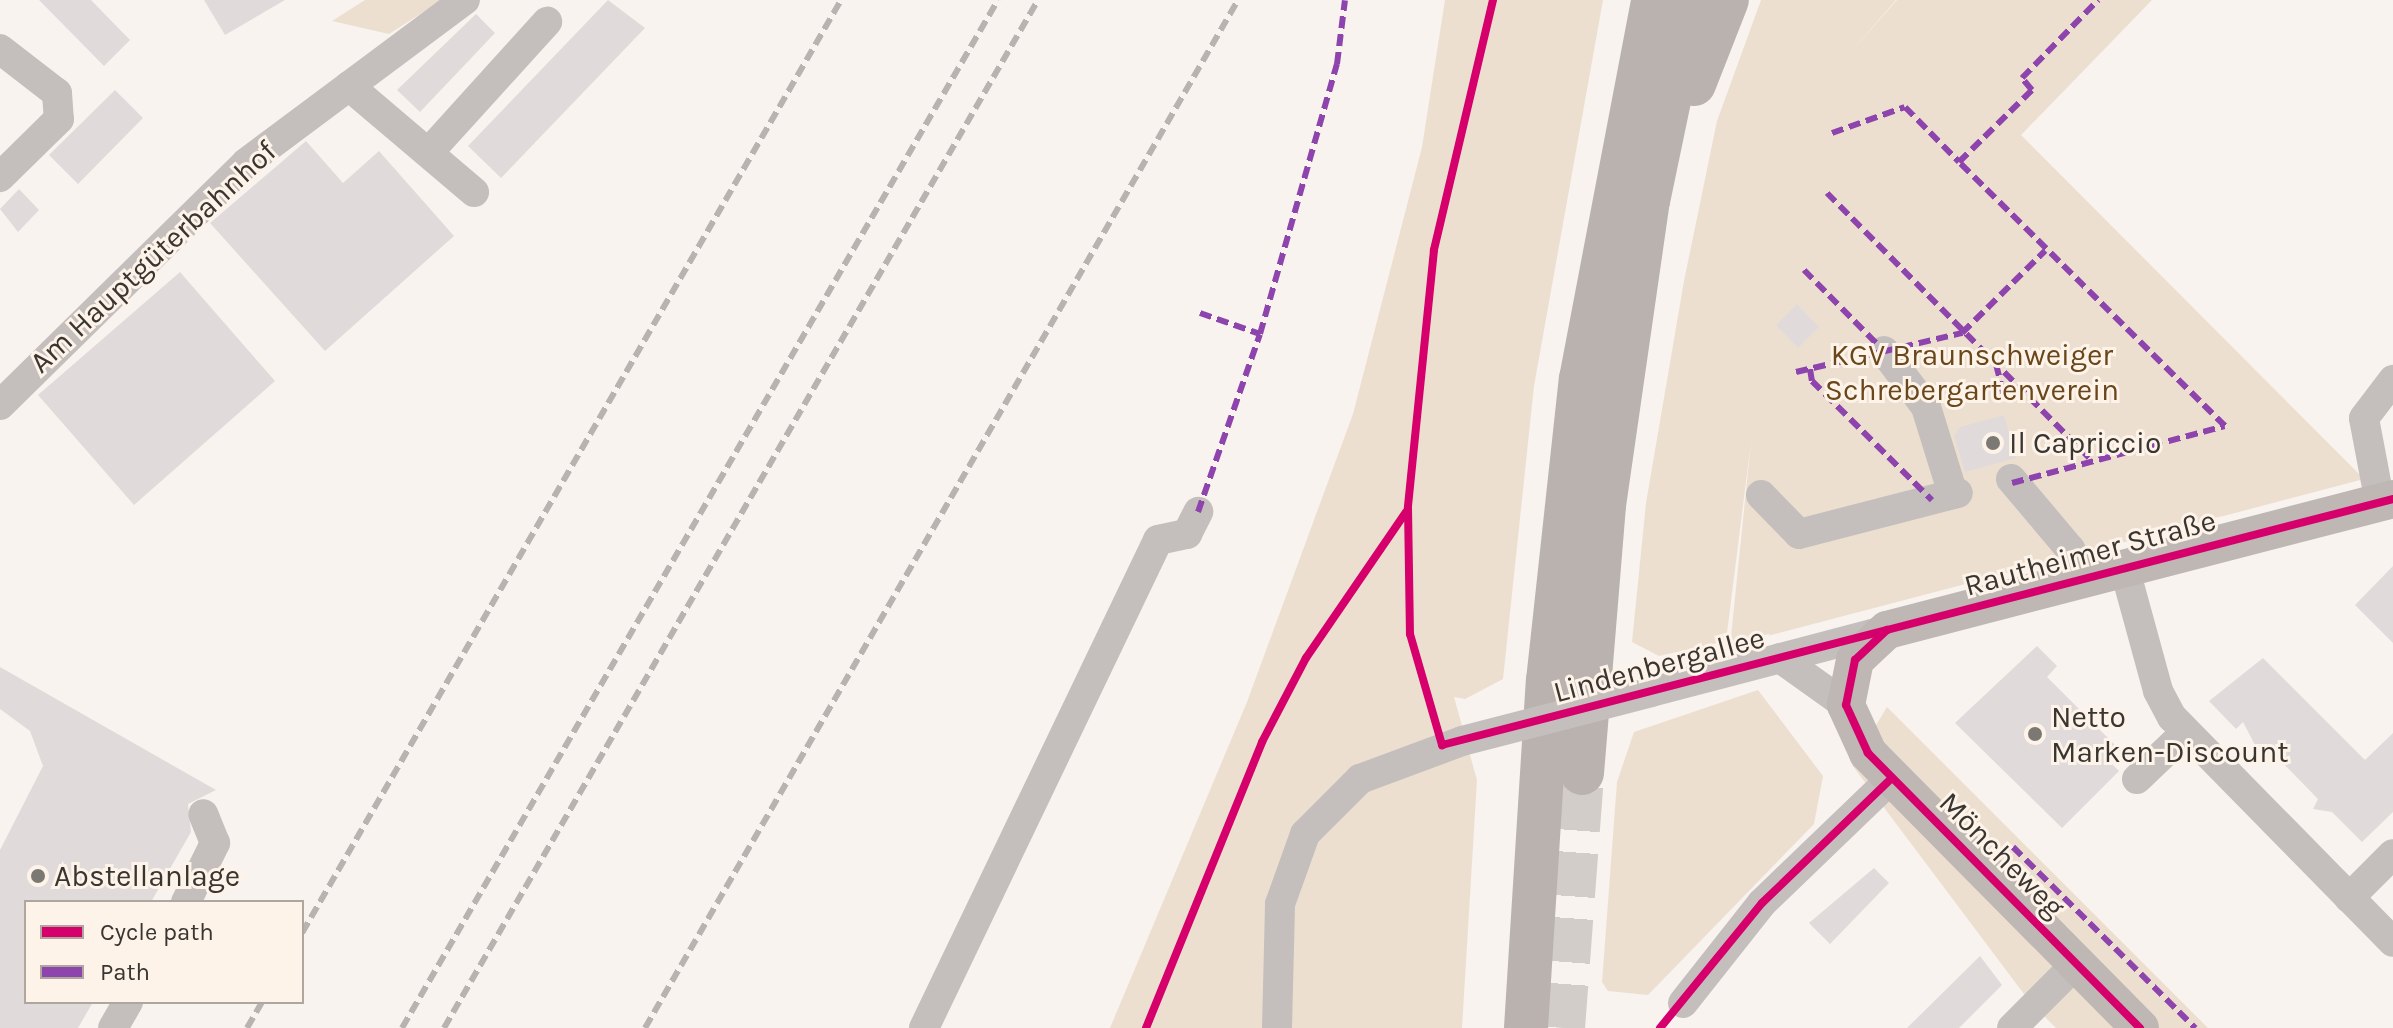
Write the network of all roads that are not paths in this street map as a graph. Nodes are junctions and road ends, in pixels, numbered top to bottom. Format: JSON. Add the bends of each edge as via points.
{"nodes":[{"id":1,"x":465,"y":0,"type":"edge"},
{"id":2,"x":1628,"y":0,"type":"edge"},
{"id":3,"x":1653,"y":0,"type":"edge"},
{"id":4,"x":1690,"y":0,"type":"edge"},
{"id":5,"x":1727,"y":0,"type":"edge"},
{"id":6,"x":547,"y":22,"type":"dead end"},
{"id":7,"x":0,"y":49,"type":"edge"},
{"id":8,"x":349,"y":86,"type":"junction"},
{"id":9,"x":429,"y":152,"type":"junction"},
{"id":10,"x":0,"y":177,"type":"edge"},
{"id":11,"x":474,"y":192,"type":"dead end"},
{"id":12,"x":1648,"y":201,"type":"junction"},
{"id":13,"x":1588,"y":328,"type":"junction"},
{"id":14,"x":1884,"y":351,"type":"dead end"},
{"id":15,"x":2393,"y":380,"type":"edge"},
{"id":16,"x":0,"y":405,"type":"edge"},
{"id":17,"x":2011,"y":479,"type":"dead end"},
{"id":18,"x":1761,"y":495,"type":"dead end"},
{"id":19,"x":2386,"y":501,"type":"edge"},
{"id":20,"x":1198,"y":512,"type":"dead end"},
{"id":21,"x":2125,"y":570,"type":"junction"},
{"id":22,"x":2083,"y":581,"type":"junction"},
{"id":23,"x":1887,"y":630,"type":"junction"},
{"id":24,"x":1780,"y":658,"type":"junction"},
{"id":25,"x":1846,"y":705,"type":"junction"},
{"id":26,"x":2185,"y":733,"type":"junction"},
{"id":27,"x":1582,"y":773,"type":"tunnel mouth"},
{"id":28,"x":1892,"y":778,"type":"junction"},
{"id":29,"x":2137,"y":779,"type":"dead end"},
{"id":30,"x":203,"y":814,"type":"dead end"},
{"id":31,"x":2393,"y":854,"type":"edge"},
{"id":32,"x":2349,"y":898,"type":"junction"},
{"id":33,"x":187,"y":900,"type":"edge"},
{"id":34,"x":2393,"y":942,"type":"edge"},
{"id":35,"x":2076,"y":964,"type":"junction"},
{"id":36,"x":1683,"y":1003,"type":"dead end"},
{"id":37,"x":127,"y":1004,"type":"edge"},
{"id":38,"x":113,"y":1028,"type":"edge"},
{"id":39,"x":924,"y":1028,"type":"edge"},
{"id":40,"x":1277,"y":1028,"type":"edge"},
{"id":41,"x":1526,"y":1028,"type":"edge"},
{"id":42,"x":2012,"y":1028,"type":"edge"},
{"id":43,"x":2140,"y":1028,"type":"edge"}],
"edges":[{"from":1,"to":8,"type":"street","name":"Am Hauptgüterbahnhof"},
{"from":2,"to":13,"type":"highway","via":[[1583,246]]},
{"from":3,"to":13,"type":"highway"},
{"from":4,"to":12,"type":"highway"},
{"from":5,"to":12,"type":"highway"},
{"from":6,"to":9,"type":"street"},
{"from":7,"to":10,"type":"street","via":[[57,93],[59,119]]},
{"from":8,"to":9,"type":"street"},
{"from":8,"to":16,"type":"street","name":"Am Hauptgüterbahnhof","via":[[246,163]]},
{"from":9,"to":11,"type":"street"},
{"from":12,"to":27,"type":"highway","via":[[1604,505]]},
{"from":13,"to":41,"type":"highway","via":[[1548,681]]},
{"from":14,"to":18,"type":"street","via":[[1937,428],[1955,493],[1799,534]]},
{"from":15,"to":19,"type":"street","via":[[2364,418]]},
{"from":17,"to":22,"type":"street","via":[[2070,549]]},
{"from":19,"to":21,"type":"main road","name":"Rautheimer Straße"},
{"from":20,"to":39,"type":"street","via":[[1187,534],[1158,540]]},
{"from":21,"to":22,"type":"main road","name":"Rautheimer Straße"},
{"from":21,"to":26,"type":"street","via":[[2158,691]]},
{"from":22,"to":23,"type":"main road","name":"Rautheimer Straße"},
{"from":23,"to":24,"type":"street","name":"Lindenbergallee"},
{"from":23,"to":25,"type":"main road","name":"Rautheimer Straße","via":[[1855,660]]},
{"from":24,"to":25,"type":"street","name":"Lindenbergallee"},
{"from":24,"to":40,"type":"street","name":"Lindenbergallee","bridge":true,"via":[[1462,741],[1360,779],[1305,834],[1280,904]]},
{"from":25,"to":28,"type":"main road","name":"Möncheweg","via":[[1858,738]]},
{"from":26,"to":29,"type":"street"},
{"from":26,"to":32,"type":"street"},
{"from":28,"to":35,"type":"main road","name":"Möncheweg"},
{"from":28,"to":36,"type":"street","via":[[1762,903]]},
{"from":30,"to":33,"type":"street","via":[[215,843]]},
{"from":31,"to":32,"type":"street"},
{"from":32,"to":34,"type":"street"},
{"from":35,"to":42,"type":"street"},
{"from":35,"to":43,"type":"main road","name":"Möncheweg"},
{"from":37,"to":38,"type":"street"}]}
